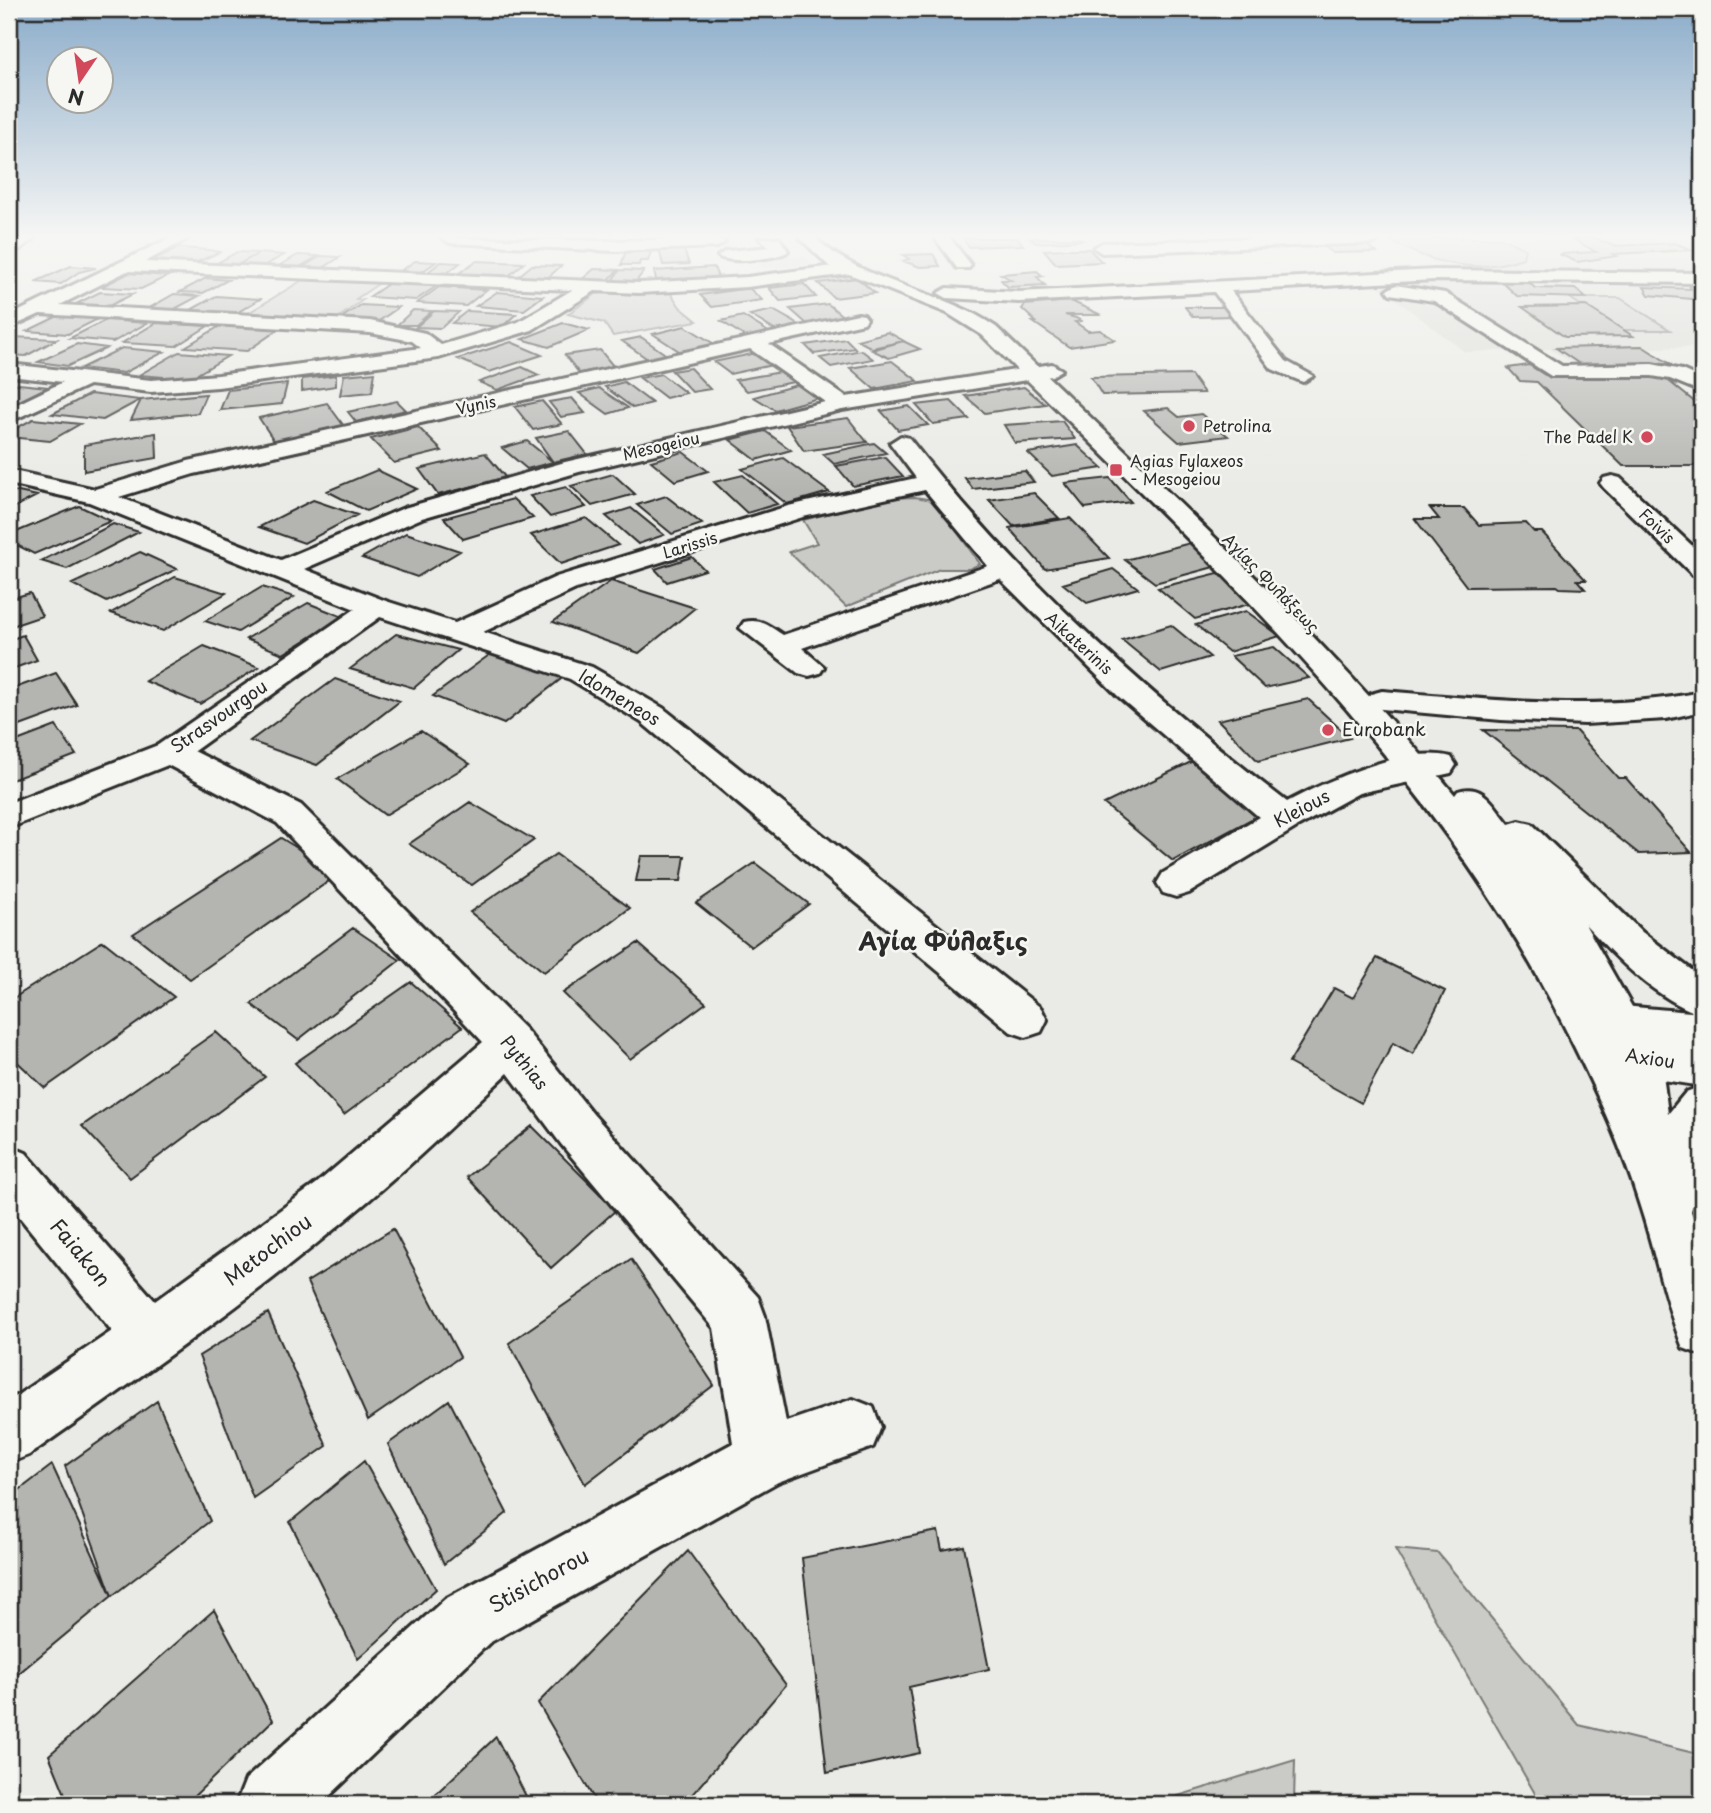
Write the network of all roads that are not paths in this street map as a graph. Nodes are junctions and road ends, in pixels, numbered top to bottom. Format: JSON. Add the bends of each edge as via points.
{"nodes":[{"id":1,"x":289,"y":323,"type":"edge"},
{"id":2,"x":531,"y":323,"type":"edge"},
{"id":3,"x":843,"y":323,"type":"edge"},
{"id":4,"x":978,"y":323,"type":"edge"},
{"id":5,"x":1002,"y":323,"type":"edge"},
{"id":6,"x":1246,"y":323,"type":"edge"},
{"id":7,"x":1480,"y":323,"type":"edge"},
{"id":8,"x":756,"y":344,"type":"junction"},
{"id":9,"x":438,"y":352,"type":"junction"},
{"id":10,"x":9,"y":370,"type":"edge"},
{"id":11,"x":1052,"y":370,"type":"junction"},
{"id":12,"x":1029,"y":372,"type":"junction"},
{"id":13,"x":1303,"y":376,"type":"dead end"},
{"id":14,"x":85,"y":380,"type":"junction"},
{"id":15,"x":1702,"y":386,"type":"edge"},
{"id":16,"x":842,"y":404,"type":"junction"},
{"id":17,"x":9,"y":416,"type":"edge"},
{"id":18,"x":901,"y":443,"type":"dead end"},
{"id":19,"x":9,"y":477,"type":"edge"},
{"id":20,"x":929,"y":482,"type":"junction"},
{"id":21,"x":1612,"y":483,"type":"dead end"},
{"id":22,"x":96,"y":496,"type":"junction"},
{"id":23,"x":282,"y":569,"type":"junction"},
{"id":24,"x":1004,"y":569,"type":"junction"},
{"id":25,"x":1702,"y":569,"type":"edge"},
{"id":26,"x":376,"y":607,"type":"junction"},
{"id":27,"x":754,"y":628,"type":"dead end"},
{"id":28,"x":459,"y":632,"type":"junction"},
{"id":29,"x":779,"y":646,"type":"junction"},
{"id":30,"x":809,"y":667,"type":"dead end"},
{"id":31,"x":1382,"y":701,"type":"junction"},
{"id":32,"x":1702,"y":702,"type":"edge"},
{"id":33,"x":170,"y":752,"type":"junction"},
{"id":34,"x":1438,"y":774,"type":"junction"},
{"id":35,"x":9,"y":816,"type":"edge"},
{"id":36,"x":1284,"y":818,"type":"junction"},
{"id":37,"x":1176,"y":883,"type":"dead end"},
{"id":38,"x":1702,"y":998,"type":"edge"},
{"id":39,"x":1026,"y":1020,"type":"dead end"},
{"id":40,"x":1702,"y":1031,"type":"edge"},
{"id":41,"x":1610,"y":1038,"type":"junction"},
{"id":42,"x":511,"y":1043,"type":"junction"},
{"id":43,"x":1702,"y":1067,"type":"edge"},
{"id":44,"x":1702,"y":1106,"type":"edge"},
{"id":45,"x":9,"y":1168,"type":"edge"},
{"id":46,"x":1672,"y":1237,"type":"junction"},
{"id":47,"x":1702,"y":1329,"type":"edge"},
{"id":48,"x":151,"y":1337,"type":"junction"},
{"id":49,"x":853,"y":1427,"type":"dead end"},
{"id":50,"x":9,"y":1435,"type":"edge"},
{"id":51,"x":764,"y":1458,"type":"junction"},
{"id":52,"x":271,"y":1804,"type":"edge"}],
"edges":[{"from":1,"to":9,"type":"street","via":[[370,327],[418,337]]},
{"from":2,"to":9,"type":"street"},
{"from":3,"to":8,"type":"street","name":"Vynis"},
{"from":4,"to":12,"type":"street","name":"Αγίας Φυλάξεως"},
{"from":5,"to":11,"type":"street","name":"Αγίας Φυλάξεως"},
{"from":6,"to":13,"type":"street","via":[[1279,365]]},
{"from":7,"to":15,"type":"street","via":[[1558,372],[1652,370]]},
{"from":8,"to":16,"type":"street"},
{"from":8,"to":22,"type":"street","name":"Vynis","via":[[188,468]]},
{"from":9,"to":14,"type":"street","via":[[181,385]]},
{"from":10,"to":14,"type":"street"},
{"from":11,"to":12,"type":"street","name":"Mesogeiou"},
{"from":11,"to":31,"type":"street","name":"Αγίας Φυλάξεως","via":[[1196,504]]},
{"from":12,"to":16,"type":"street","name":"Mesogeiou"},
{"from":12,"to":34,"type":"street","name":"Αγίας Φυλάξεως"},
{"from":14,"to":17,"type":"street"},
{"from":16,"to":23,"type":"street","name":"Mesogeiou","via":[[573,467],[413,513]]},
{"from":18,"to":20,"type":"street","name":"Aikaterinis"},
{"from":19,"to":22,"type":"street","name":"Idomeneos"},
{"from":20,"to":24,"type":"street","name":"Aikaterinis"},
{"from":20,"to":28,"type":"street","name":"Larissis","via":[[797,511],[566,583]]},
{"from":21,"to":25,"type":"street","name":"Foivis"},
{"from":22,"to":23,"type":"street","name":"Idomeneos"},
{"from":23,"to":26,"type":"street","name":"Idomeneos"},
{"from":24,"to":29,"type":"street"},
{"from":24,"to":36,"type":"street","name":"Aikaterinis","via":[[1044,612],[1211,761]]},
{"from":26,"to":28,"type":"street","name":"Idomeneos"},
{"from":26,"to":33,"type":"street","name":"Strasvourgou"},
{"from":27,"to":29,"type":"street"},
{"from":28,"to":39,"type":"street","name":"Idomeneos","via":[[581,673],[652,715]]},
{"from":29,"to":30,"type":"street"},
{"from":31,"to":32,"type":"street","via":[[1576,712],[1639,712]]},
{"from":31,"to":34,"type":"street","name":"Αγίας Φυλάξεως"},
{"from":33,"to":35,"type":"street","name":"Strasvourgou"},
{"from":33,"to":42,"type":"street","name":"Pythias","via":[[289,814]]},
{"from":34,"to":36,"type":"street","name":"Kleious","via":[[1347,785]]},
{"from":34,"to":38,"type":"street","via":[[1507,822],[1653,965]]},
{"from":34,"to":41,"type":"street","name":"Αγίας Φυλάξεως","via":[[1519,910]]},
{"from":34,"to":41,"type":"street","name":"Αγίας Φυλάξεως","via":[[1559,914]]},
{"from":36,"to":37,"type":"street","name":"Kleious"},
{"from":40,"to":41,"type":"street","name":"Axiou"},
{"from":41,"to":43,"type":"street","name":"Axiou"},
{"from":41,"to":46,"type":"street"},
{"from":42,"to":48,"type":"street","name":"Metochiou","via":[[308,1221]]},
{"from":42,"to":51,"type":"street","name":"Pythias","via":[[577,1129],[739,1316]]},
{"from":44,"to":46,"type":"street","via":[[1685,1126],[1674,1173]]},
{"from":45,"to":48,"type":"street","name":"Faiakon"},
{"from":46,"to":47,"type":"street"},
{"from":48,"to":50,"type":"street","name":"Metochiou"},
{"from":49,"to":51,"type":"street","name":"Stisichorou"},
{"from":51,"to":52,"type":"street","name":"Stisichorou","via":[[467,1621]]}]}
